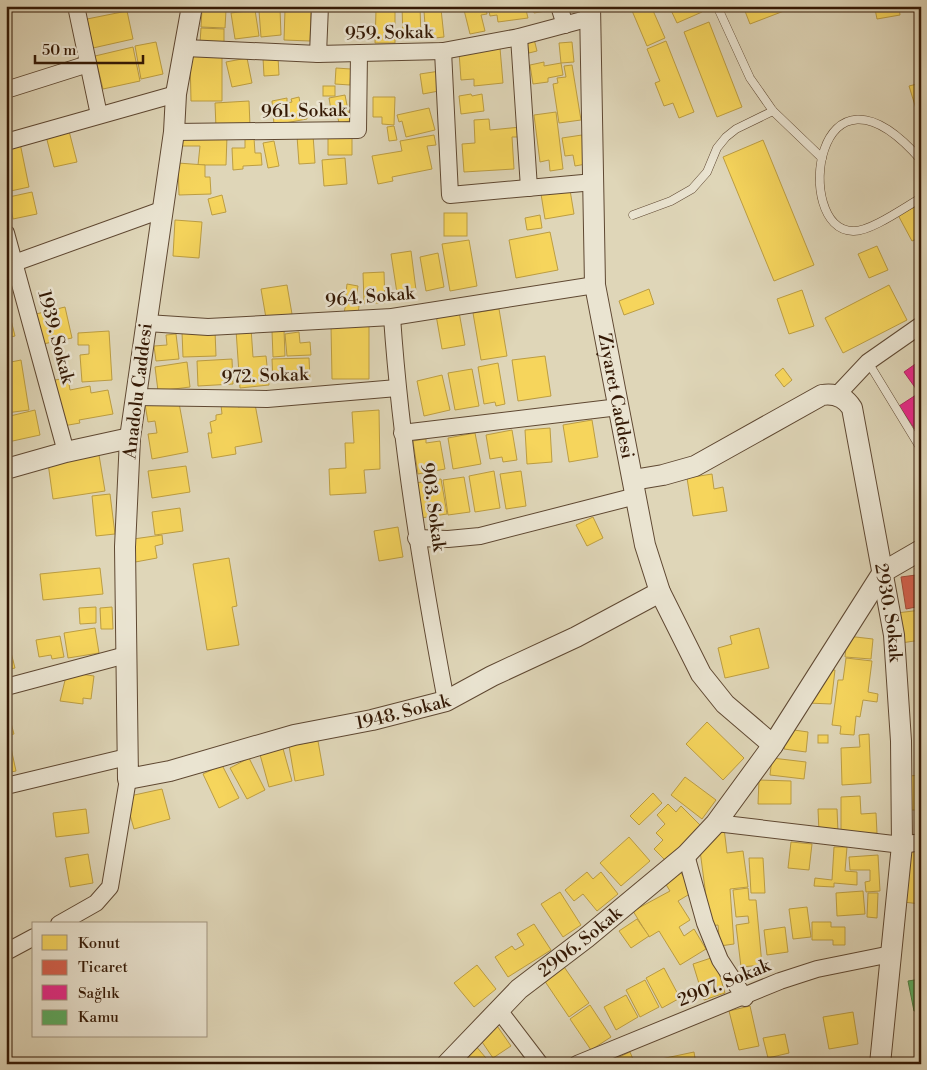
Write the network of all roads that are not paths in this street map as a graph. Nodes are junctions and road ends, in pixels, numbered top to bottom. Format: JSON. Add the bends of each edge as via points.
{"nodes":[{"id":1,"x":76,"y":6,"type":"edge"},
{"id":2,"x":192,"y":6,"type":"edge"},
{"id":3,"x":320,"y":6,"type":"edge"},
{"id":4,"x":559,"y":6,"type":"edge"},
{"id":5,"x":717,"y":6,"type":"edge"},
{"id":6,"x":590,"y":12,"type":"edge"},
{"id":7,"x":566,"y":25,"type":"junction"},
{"id":8,"x":519,"y":38,"type":"junction"},
{"id":9,"x":185,"y":48,"type":"junction"},
{"id":10,"x":443,"y":51,"type":"junction"},
{"id":11,"x":359,"y":53,"type":"junction"},
{"id":12,"x":318,"y":54,"type":"junction"},
{"id":13,"x":88,"y":64,"type":"junction"},
{"id":14,"x":6,"y":90,"type":"edge"},
{"id":15,"x":176,"y":94,"type":"junction"},
{"id":16,"x":773,"y":111,"type":"junction"},
{"id":17,"x":99,"y":115,"type":"junction"},
{"id":18,"x":174,"y":132,"type":"junction"},
{"id":19,"x":6,"y":142,"type":"edge"},
{"id":20,"x":822,"y":158,"type":"junction"},
{"id":21,"x":921,"y":160,"type":"edge"},
{"id":22,"x":594,"y":182,"type":"junction"},
{"id":23,"x":529,"y":188,"type":"junction"},
{"id":24,"x":921,"y":198,"type":"edge"},
{"id":25,"x":164,"y":209,"type":"junction"},
{"id":26,"x":633,"y":215,"type":"dead end"},
{"id":27,"x":6,"y":233,"type":"edge"},
{"id":28,"x":11,"y":265,"type":"edge"},
{"id":29,"x":595,"y":285,"type":"junction"},
{"id":30,"x":392,"y":317,"type":"junction"},
{"id":31,"x":147,"y":323,"type":"junction"},
{"id":32,"x":921,"y":325,"type":"edge"},
{"id":33,"x":868,"y":362,"type":"junction"},
{"id":34,"x":397,"y":388,"type":"junction"},
{"id":35,"x":837,"y":395,"type":"junction"},
{"id":36,"x":135,"y":397,"type":"junction"},
{"id":37,"x":619,"y":407,"type":"junction"},
{"id":38,"x":402,"y":433,"type":"junction"},
{"id":39,"x":130,"y":438,"type":"junction"},
{"id":40,"x":921,"y":449,"type":"edge"},
{"id":41,"x":66,"y":452,"type":"junction"},
{"id":42,"x":6,"y":469,"type":"edge"},
{"id":43,"x":634,"y":488,"type":"junction"},
{"id":44,"x":416,"y":538,"type":"junction"},
{"id":45,"x":921,"y":550,"type":"edge"},
{"id":46,"x":883,"y":572,"type":"junction"},
{"id":47,"x":660,"y":592,"type":"junction"},
{"id":48,"x":126,"y":655,"type":"junction"},
{"id":49,"x":6,"y":687,"type":"edge"},
{"id":50,"x":446,"y":701,"type":"junction"},
{"id":51,"x":773,"y":744,"type":"junction"},
{"id":52,"x":127,"y":757,"type":"junction"},
{"id":53,"x":128,"y":779,"type":"junction"},
{"id":54,"x":6,"y":786,"type":"edge"},
{"id":55,"x":716,"y":823,"type":"junction"},
{"id":56,"x":912,"y":844,"type":"edge"},
{"id":57,"x":686,"y":856,"type":"junction"},
{"id":58,"x":63,"y":922,"type":"edge"},
{"id":59,"x":32,"y":938,"type":"edge"},
{"id":60,"x":6,"y":952,"type":"edge"},
{"id":61,"x":891,"y":954,"type":"junction"},
{"id":62,"x":745,"y":998,"type":"junction"},
{"id":63,"x":498,"y":1009,"type":"junction"},
{"id":64,"x":447,"y":1064,"type":"edge"},
{"id":65,"x":540,"y":1064,"type":"edge"},
{"id":66,"x":577,"y":1064,"type":"edge"},
{"id":67,"x":880,"y":1064,"type":"edge"}],
"edges":[{"from":1,"to":13,"type":"street"},
{"from":2,"to":9,"type":"street","name":"Anadolu Caddesi"},
{"from":3,"to":12,"type":"street"},
{"from":4,"to":7,"type":"street"},
{"from":5,"to":16,"type":"lane","via":[[750,78]]},
{"from":6,"to":7,"type":"street","name":"959. Sokak"},
{"from":6,"to":22,"type":"street","name":"Ziyaret Caddesi"},
{"from":7,"to":8,"type":"street","name":"959. Sokak"},
{"from":8,"to":10,"type":"street","name":"959. Sokak"},
{"from":8,"to":23,"type":"street"},
{"from":9,"to":12,"type":"street","name":"959. Sokak"},
{"from":9,"to":15,"type":"street","name":"Anadolu Caddesi"},
{"from":10,"to":11,"type":"street","name":"959. Sokak"},
{"from":10,"to":23,"type":"street","via":[[450,195]]},
{"from":11,"to":12,"type":"street","name":"959. Sokak"},
{"from":11,"to":18,"type":"street","name":"961. Sokak","via":[[358,130]]},
{"from":13,"to":14,"type":"street"},
{"from":13,"to":17,"type":"street"},
{"from":15,"to":17,"type":"street"},
{"from":15,"to":18,"type":"street","name":"Anadolu Caddesi"},
{"from":16,"to":20,"type":"lane"},
{"from":16,"to":26,"type":"lane","via":[[726,137],[717,148],[707,172],[692,189]]},
{"from":17,"to":19,"type":"street"},
{"from":18,"to":25,"type":"street","name":"Anadolu Caddesi"},
{"from":20,"to":21,"type":"lane","via":[[825,144],[834,130],[857,119],[884,128]]},
{"from":20,"to":24,"type":"lane","via":[[820,185],[827,214],[844,230],[863,230]]},
{"from":22,"to":23,"type":"street"},
{"from":22,"to":29,"type":"street","name":"Ziyaret Caddesi"},
{"from":25,"to":28,"type":"street"},
{"from":25,"to":31,"type":"street","name":"Anadolu Caddesi"},
{"from":27,"to":28,"type":"street","name":"1939. Sokak"},
{"from":28,"to":41,"type":"street","name":"1939. Sokak"},
{"from":29,"to":30,"type":"street","name":"964. Sokak"},
{"from":29,"to":37,"type":"street","name":"Ziyaret Caddesi"},
{"from":30,"to":31,"type":"street","name":"964. Sokak","via":[[208,327]]},
{"from":30,"to":34,"type":"street","name":"903. Sokak"},
{"from":31,"to":36,"type":"street","name":"Anadolu Caddesi"},
{"from":32,"to":33,"type":"street"},
{"from":33,"to":35,"type":"street"},
{"from":33,"to":40,"type":"lane"},
{"from":34,"to":36,"type":"street","name":"972. Sokak","via":[[267,399]]},
{"from":34,"to":38,"type":"street","name":"903. Sokak"},
{"from":35,"to":43,"type":"street","via":[[818,397],[695,466]]},
{"from":35,"to":46,"type":"street","name":"2930. Sokak","via":[[852,408]]},
{"from":36,"to":39,"type":"street","name":"Anadolu Caddesi"},
{"from":37,"to":38,"type":"street"},
{"from":37,"to":43,"type":"street","name":"Ziyaret Caddesi"},
{"from":38,"to":44,"type":"street","name":"903. Sokak"},
{"from":39,"to":41,"type":"street"},
{"from":39,"to":48,"type":"street","name":"Anadolu Caddesi","via":[[125,547]]},
{"from":41,"to":42,"type":"street"},
{"from":43,"to":44,"type":"street","via":[[480,536]]},
{"from":43,"to":47,"type":"street","name":"Ziyaret Caddesi","via":[[645,545]]},
{"from":44,"to":50,"type":"street","name":"903. Sokak"},
{"from":45,"to":46,"type":"street","name":"2906. Sokak"},
{"from":46,"to":51,"type":"street","name":"2906. Sokak"},
{"from":46,"to":56,"type":"street","name":"2930. Sokak","via":[[894,635]]},
{"from":47,"to":50,"type":"street","name":"1948. Sokak"},
{"from":47,"to":51,"type":"street","name":"Ziyaret Caddesi","via":[[708,684],[734,713]]},
{"from":48,"to":49,"type":"street"},
{"from":48,"to":52,"type":"street","name":"Anadolu Caddesi"},
{"from":50,"to":53,"type":"street","name":"1948. Sokak"},
{"from":51,"to":55,"type":"street","name":"2906. Sokak"},
{"from":52,"to":53,"type":"street","name":"Anadolu Caddesi"},
{"from":52,"to":54,"type":"street"},
{"from":53,"to":58,"type":"street","via":[[110,887],[96,903]]},
{"from":55,"to":56,"type":"street"},
{"from":55,"to":57,"type":"street","name":"2906. Sokak"},
{"from":56,"to":61,"type":"street","name":"2930. Sokak"},
{"from":57,"to":62,"type":"street","via":[[705,923],[720,960]]},
{"from":57,"to":63,"type":"street","name":"2906. Sokak"},
{"from":59,"to":60,"type":"street"},
{"from":61,"to":62,"type":"street","name":"2907. Sokak","via":[[817,969],[780,981]]},
{"from":61,"to":67,"type":"street","name":"2930. Sokak"},
{"from":62,"to":66,"type":"street","name":"2907. Sokak"},
{"from":63,"to":64,"type":"street","name":"2906. Sokak"},
{"from":63,"to":65,"type":"street"}]}
